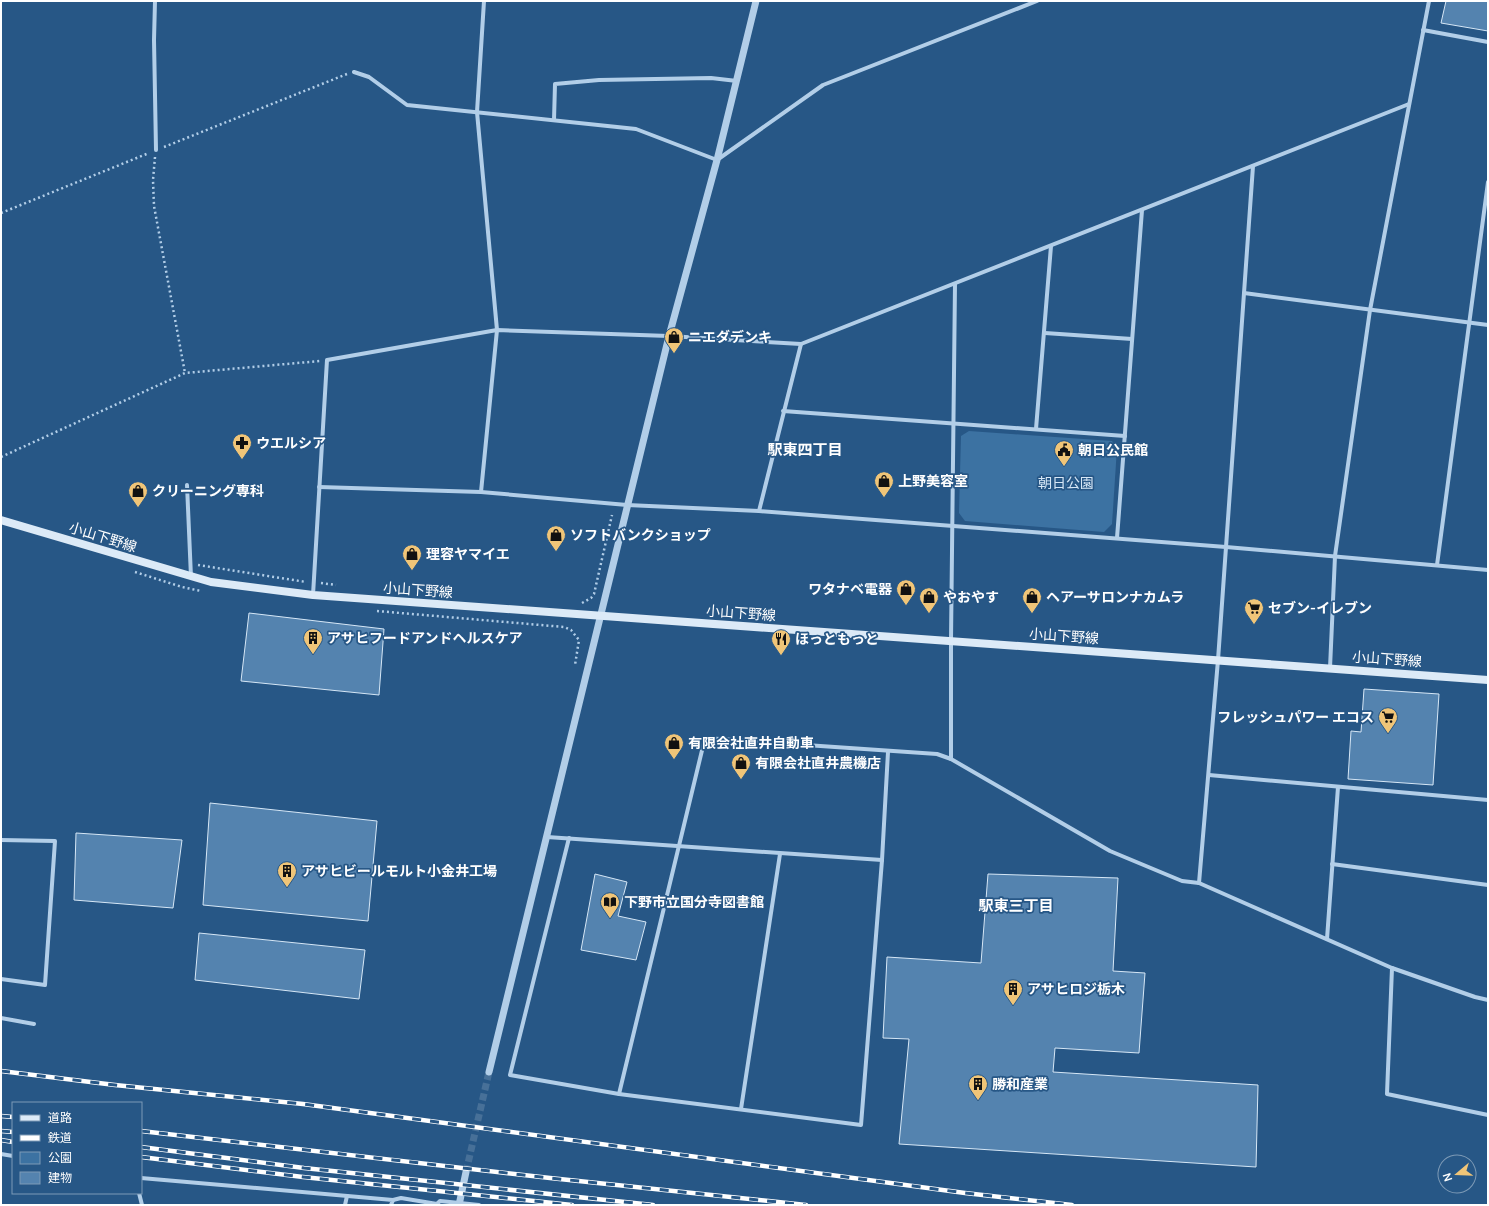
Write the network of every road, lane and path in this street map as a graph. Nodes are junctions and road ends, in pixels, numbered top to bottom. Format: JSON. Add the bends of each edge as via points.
{"nodes":[{"id":1,"x":155,"y":1,"type":"edge"},
{"id":2,"x":484,"y":1,"type":"edge"},
{"id":3,"x":756,"y":1,"type":"edge"},
{"id":4,"x":1036,"y":1,"type":"edge"},
{"id":5,"x":1429,"y":1,"type":"edge"},
{"id":6,"x":1423,"y":30,"type":"junction"},
{"id":7,"x":1488,"y":42,"type":"edge"},
{"id":8,"x":354,"y":72,"type":"joint"},
{"id":9,"x":737,"y":81,"type":"junction"},
{"id":10,"x":1408,"y":104,"type":"junction"},
{"id":11,"x":477,"y":112,"type":"junction"},
{"id":12,"x":554,"y":120,"type":"junction"},
{"id":13,"x":156,"y":150,"type":"junction"},
{"id":14,"x":717,"y":160,"type":"junction"},
{"id":15,"x":1253,"y":166,"type":"junction"},
{"id":16,"x":1488,"y":182,"type":"edge"},
{"id":17,"x":1142,"y":210,"type":"junction"},
{"id":18,"x":1,"y":213,"type":"edge"},
{"id":19,"x":1051,"y":246,"type":"junction"},
{"id":20,"x":955,"y":284,"type":"junction"},
{"id":21,"x":1244,"y":293,"type":"junction"},
{"id":22,"x":1370,"y":310,"type":"junction"},
{"id":23,"x":1468,"y":323,"type":"junction"},
{"id":24,"x":1488,"y":325,"type":"edge"},
{"id":25,"x":497,"y":330,"type":"junction"},
{"id":26,"x":1045,"y":333,"type":"junction"},
{"id":27,"x":668,"y":336,"type":"junction"},
{"id":28,"x":1132,"y":339,"type":"junction"},
{"id":29,"x":801,"y":344,"type":"junction"},
{"id":30,"x":326,"y":360,"type":"junction"},
{"id":31,"x":184,"y":373,"type":"junction"},
{"id":32,"x":783,"y":411,"type":"junction"},
{"id":33,"x":954,"y":423,"type":"junction"},
{"id":34,"x":1036,"y":429,"type":"junction"},
{"id":35,"x":1125,"y":436,"type":"junction"},
{"id":36,"x":1,"y":457,"type":"edge"},
{"id":37,"x":187,"y":485,"type":"dead end"},
{"id":38,"x":319,"y":487,"type":"junction"},
{"id":39,"x":481,"y":492,"type":"junction"},
{"id":40,"x":627,"y":505,"type":"junction"},
{"id":41,"x":759,"y":511,"type":"junction"},
{"id":42,"x":612,"y":515,"type":"dead end"},
{"id":43,"x":1,"y":520,"type":"edge"},
{"id":44,"x":952,"y":526,"type":"junction"},
{"id":45,"x":1117,"y":538,"type":"junction"},
{"id":46,"x":1226,"y":547,"type":"junction"},
{"id":47,"x":1335,"y":556,"type":"junction"},
{"id":48,"x":193,"y":564,"type":"dead end"},
{"id":49,"x":1437,"y":565,"type":"junction"},
{"id":50,"x":1488,"y":570,"type":"edge"},
{"id":51,"x":191,"y":577,"type":"junction"},
{"id":52,"x":314,"y":583,"type":"junction"},
{"id":53,"x":337,"y":585,"type":"dead end"},
{"id":54,"x":313,"y":595,"type":"junction"},
{"id":55,"x":577,"y":604,"type":"dead end"},
{"id":56,"x":600,"y":616,"type":"junction"},
{"id":57,"x":951,"y":640,"type":"junction"},
{"id":58,"x":1218,"y":660,"type":"junction"},
{"id":59,"x":1330,"y":668,"type":"junction"},
{"id":60,"x":1488,"y":680,"type":"edge"},
{"id":61,"x":888,"y":752,"type":"junction"},
{"id":62,"x":951,"y":759,"type":"junction"},
{"id":63,"x":1209,"y":775,"type":"junction"},
{"id":64,"x":1338,"y":787,"type":"junction"},
{"id":65,"x":1488,"y":800,"type":"edge"},
{"id":66,"x":547,"y":837,"type":"junction"},
{"id":67,"x":569,"y":838,"type":"junction"},
{"id":68,"x":1,"y":840,"type":"edge"},
{"id":69,"x":679,"y":845,"type":"junction"},
{"id":70,"x":780,"y":854,"type":"junction"},
{"id":71,"x":882,"y":860,"type":"junction"},
{"id":72,"x":1332,"y":864,"type":"junction"},
{"id":73,"x":1199,"y":883,"type":"junction"},
{"id":74,"x":1488,"y":885,"type":"edge"},
{"id":75,"x":1327,"y":938,"type":"junction"},
{"id":76,"x":1392,"y":968,"type":"junction"},
{"id":77,"x":1,"y":979,"type":"edge"},
{"id":78,"x":1488,"y":1000,"type":"edge"},
{"id":79,"x":1,"y":1018,"type":"edge"},
{"id":80,"x":34,"y":1024,"type":"dead end"},
{"id":81,"x":489,"y":1072,"type":"tunnel mouth"},
{"id":82,"x":619,"y":1094,"type":"junction"},
{"id":83,"x":741,"y":1109,"type":"junction"},
{"id":84,"x":1488,"y":1115,"type":"edge"},
{"id":85,"x":1,"y":1154,"type":"edge"},
{"id":86,"x":12,"y":1156,"type":"edge"},
{"id":87,"x":466,"y":1172,"type":"tunnel mouth"},
{"id":88,"x":142,"y":1178,"type":"edge"},
{"id":89,"x":139,"y":1194,"type":"edge"},
{"id":90,"x":347,"y":1196,"type":"junction"},
{"id":91,"x":393,"y":1200,"type":"junction"},
{"id":92,"x":437,"y":1204,"type":"edge"},
{"id":93,"x":459,"y":1204,"type":"edge"},
{"id":94,"x":142,"y":1205,"type":"edge"},
{"id":95,"x":345,"y":1205,"type":"edge"},
{"id":96,"x":391,"y":1205,"type":"edge"},
{"id":97,"x":479,"y":1205,"type":"edge"}],
"edges":[{"from":1,"to":13,"type":"street"},
{"from":2,"to":11,"type":"street"},
{"from":3,"to":9,"type":"street"},
{"from":4,"to":14,"type":"street","via":[[823,85]]},
{"from":5,"to":6,"type":"street"},
{"from":6,"to":7,"type":"street"},
{"from":6,"to":10,"type":"street"},
{"from":8,"to":11,"type":"street","via":[[369,77],[407,105]]},
{"from":8,"to":13,"type":"path"},
{"from":9,"to":12,"type":"street","via":[[711,78],[599,80],[555,84]]},
{"from":9,"to":14,"type":"street"},
{"from":10,"to":15,"type":"street"},
{"from":10,"to":22,"type":"street"},
{"from":11,"to":12,"type":"street"},
{"from":11,"to":25,"type":"street"},
{"from":12,"to":14,"type":"street","via":[[636,129]]},
{"from":13,"to":18,"type":"path"},
{"from":13,"to":31,"type":"path","via":[[154,206]]},
{"from":14,"to":27,"type":"street"},
{"from":15,"to":17,"type":"street"},
{"from":15,"to":21,"type":"street"},
{"from":16,"to":23,"type":"street"},
{"from":17,"to":19,"type":"street"},
{"from":17,"to":28,"type":"street"},
{"from":19,"to":20,"type":"street"},
{"from":19,"to":26,"type":"street"},
{"from":20,"to":29,"type":"street"},
{"from":20,"to":33,"type":"street"},
{"from":21,"to":22,"type":"street"},
{"from":21,"to":46,"type":"street"},
{"from":22,"to":23,"type":"street"},
{"from":22,"to":47,"type":"street"},
{"from":23,"to":24,"type":"street"},
{"from":23,"to":49,"type":"street"},
{"from":25,"to":27,"type":"street"},
{"from":25,"to":30,"type":"street"},
{"from":25,"to":39,"type":"street"},
{"from":26,"to":28,"type":"street"},
{"from":26,"to":34,"type":"street"},
{"from":27,"to":29,"type":"street"},
{"from":27,"to":40,"type":"street"},
{"from":28,"to":35,"type":"street"},
{"from":29,"to":32,"type":"street"},
{"from":30,"to":31,"type":"path"},
{"from":30,"to":38,"type":"street"},
{"from":31,"to":36,"type":"path"},
{"from":32,"to":33,"type":"street"},
{"from":32,"to":41,"type":"street"},
{"from":33,"to":34,"type":"street"},
{"from":33,"to":44,"type":"street"},
{"from":34,"to":35,"type":"street"},
{"from":35,"to":45,"type":"street"},
{"from":37,"to":51,"type":"street"},
{"from":38,"to":39,"type":"street"},
{"from":38,"to":52,"type":"street"},
{"from":39,"to":40,"type":"street"},
{"from":40,"to":41,"type":"street"},
{"from":40,"to":56,"type":"street"},
{"from":41,"to":44,"type":"street"},
{"from":42,"to":55,"type":"path","via":[[594,594],[584,603]]},
{"from":43,"to":51,"type":"main road","name":"小山下野線"},
{"from":44,"to":45,"type":"street"},
{"from":44,"to":57,"type":"street"},
{"from":45,"to":46,"type":"street"},
{"from":46,"to":47,"type":"street"},
{"from":46,"to":58,"type":"street"},
{"from":47,"to":49,"type":"street"},
{"from":47,"to":59,"type":"street"},
{"from":48,"to":52,"type":"path"},
{"from":49,"to":50,"type":"street"},
{"from":51,"to":54,"type":"main road","name":"小山下野線","via":[[211,582]]},
{"from":52,"to":53,"type":"path"},
{"from":52,"to":54,"type":"street"},
{"from":54,"to":56,"type":"main road","name":"小山下野線"},
{"from":56,"to":57,"type":"main road","name":"小山下野線"},
{"from":56,"to":66,"type":"street"},
{"from":57,"to":58,"type":"main road","name":"小山下野線"},
{"from":57,"to":62,"type":"street"},
{"from":58,"to":59,"type":"main road","name":"小山下野線"},
{"from":58,"to":63,"type":"street"},
{"from":59,"to":60,"type":"main road","name":"小山下野線"},
{"from":61,"to":62,"type":"street","via":[[937,754]]},
{"from":61,"to":69,"type":"street","via":[[705,738]]},
{"from":61,"to":71,"type":"street"},
{"from":62,"to":73,"type":"street","via":[[1110,851],[1182,881]]},
{"from":63,"to":64,"type":"street"},
{"from":63,"to":73,"type":"street"},
{"from":64,"to":65,"type":"street"},
{"from":64,"to":72,"type":"street"},
{"from":66,"to":67,"type":"street"},
{"from":66,"to":81,"type":"street"},
{"from":67,"to":69,"type":"street"},
{"from":67,"to":82,"type":"street","via":[[510,1075]]},
{"from":68,"to":77,"type":"street","via":[[55,841],[45,985]]},
{"from":69,"to":70,"type":"street"},
{"from":69,"to":82,"type":"street"},
{"from":70,"to":71,"type":"street"},
{"from":70,"to":83,"type":"street"},
{"from":71,"to":83,"type":"street","via":[[861,1125]]},
{"from":72,"to":74,"type":"street"},
{"from":72,"to":75,"type":"street"},
{"from":73,"to":75,"type":"street"},
{"from":75,"to":76,"type":"street"},
{"from":76,"to":78,"type":"street"},
{"from":76,"to":84,"type":"street","via":[[1387,1094]]},
{"from":79,"to":80,"type":"street"},
{"from":82,"to":83,"type":"street"},
{"from":85,"to":86,"type":"street"},
{"from":87,"to":93,"type":"street"},
{"from":88,"to":90,"type":"street"},
{"from":89,"to":94,"type":"street"},
{"from":90,"to":91,"type":"street"},
{"from":90,"to":95,"type":"street"},
{"from":91,"to":92,"type":"street","via":[[401,1198]]},
{"from":91,"to":96,"type":"street"},
{"from":92,"to":93,"type":"street","via":[[440,1201]]},
{"from":93,"to":97,"type":"street"}]}
